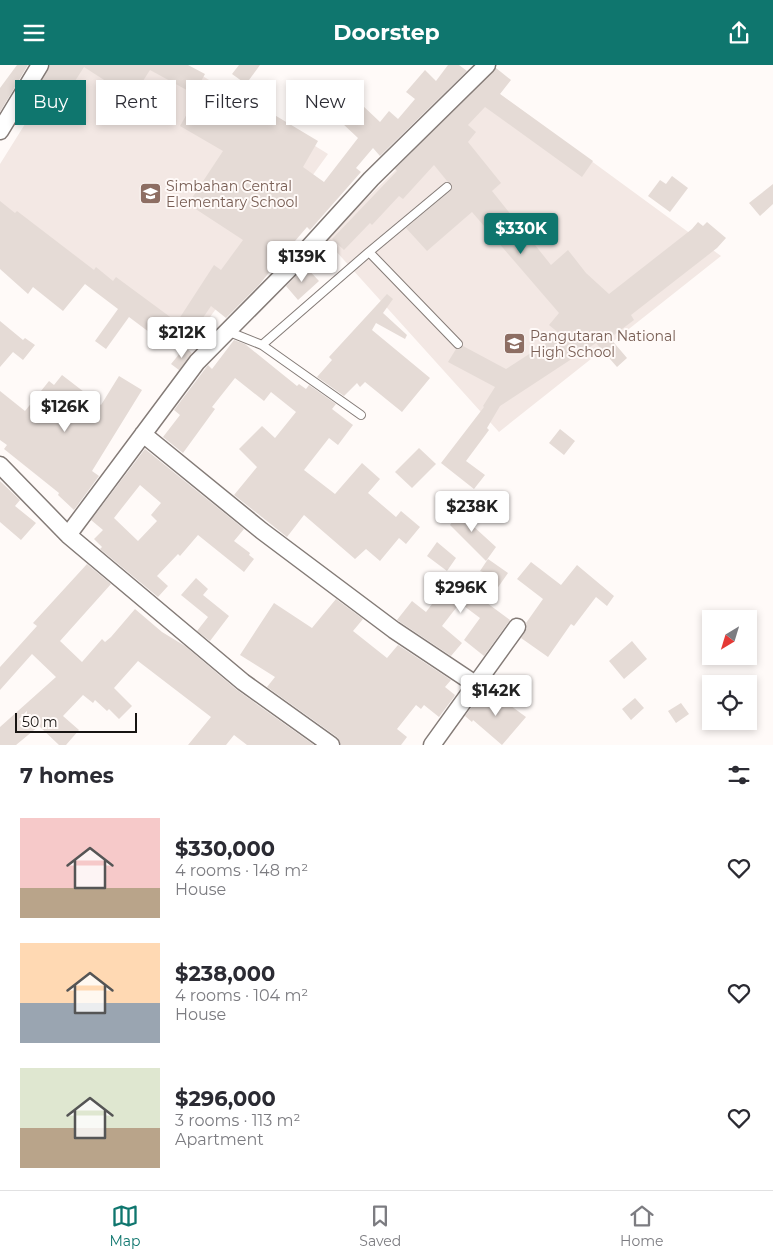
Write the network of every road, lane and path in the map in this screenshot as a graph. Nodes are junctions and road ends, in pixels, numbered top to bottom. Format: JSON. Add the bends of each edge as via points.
{"nodes":[{"id":1,"x":40,"y":65,"type":"edge"},
{"id":2,"x":487,"y":65,"type":"edge"},
{"id":3,"x":0,"y":131,"type":"edge"},
{"id":4,"x":447,"y":187,"type":"dead end"},
{"id":5,"x":369,"y":252,"type":"junction"},
{"id":6,"x":227,"y":331,"type":"junction"},
{"id":7,"x":458,"y":343,"type":"dead end"},
{"id":8,"x":262,"y":345,"type":"junction"},
{"id":9,"x":361,"y":415,"type":"dead end"},
{"id":10,"x":143,"y":435,"type":"junction"},
{"id":11,"x":0,"y":465,"type":"edge"},
{"id":12,"x":68,"y":535,"type":"junction"},
{"id":13,"x":517,"y":627,"type":"dead end"},
{"id":14,"x":475,"y":684,"type":"junction"},
{"id":15,"x":331,"y":745,"type":"edge"},
{"id":16,"x":432,"y":745,"type":"edge"}],
"edges":[{"from":1,"to":3,"type":"street"},
{"from":2,"to":6,"type":"street","via":[[371,179]]},
{"from":4,"to":5,"type":"lane"},
{"from":5,"to":7,"type":"lane"},
{"from":5,"to":8,"type":"lane"},
{"from":6,"to":8,"type":"lane"},
{"from":6,"to":10,"type":"street","via":[[197,362]]},
{"from":8,"to":9,"type":"lane"},
{"from":10,"to":12,"type":"street"},
{"from":10,"to":14,"type":"street","via":[[394,631]]},
{"from":11,"to":12,"type":"street"},
{"from":12,"to":15,"type":"street","via":[[242,682]]},
{"from":13,"to":14,"type":"street"},
{"from":14,"to":16,"type":"street"}]}
